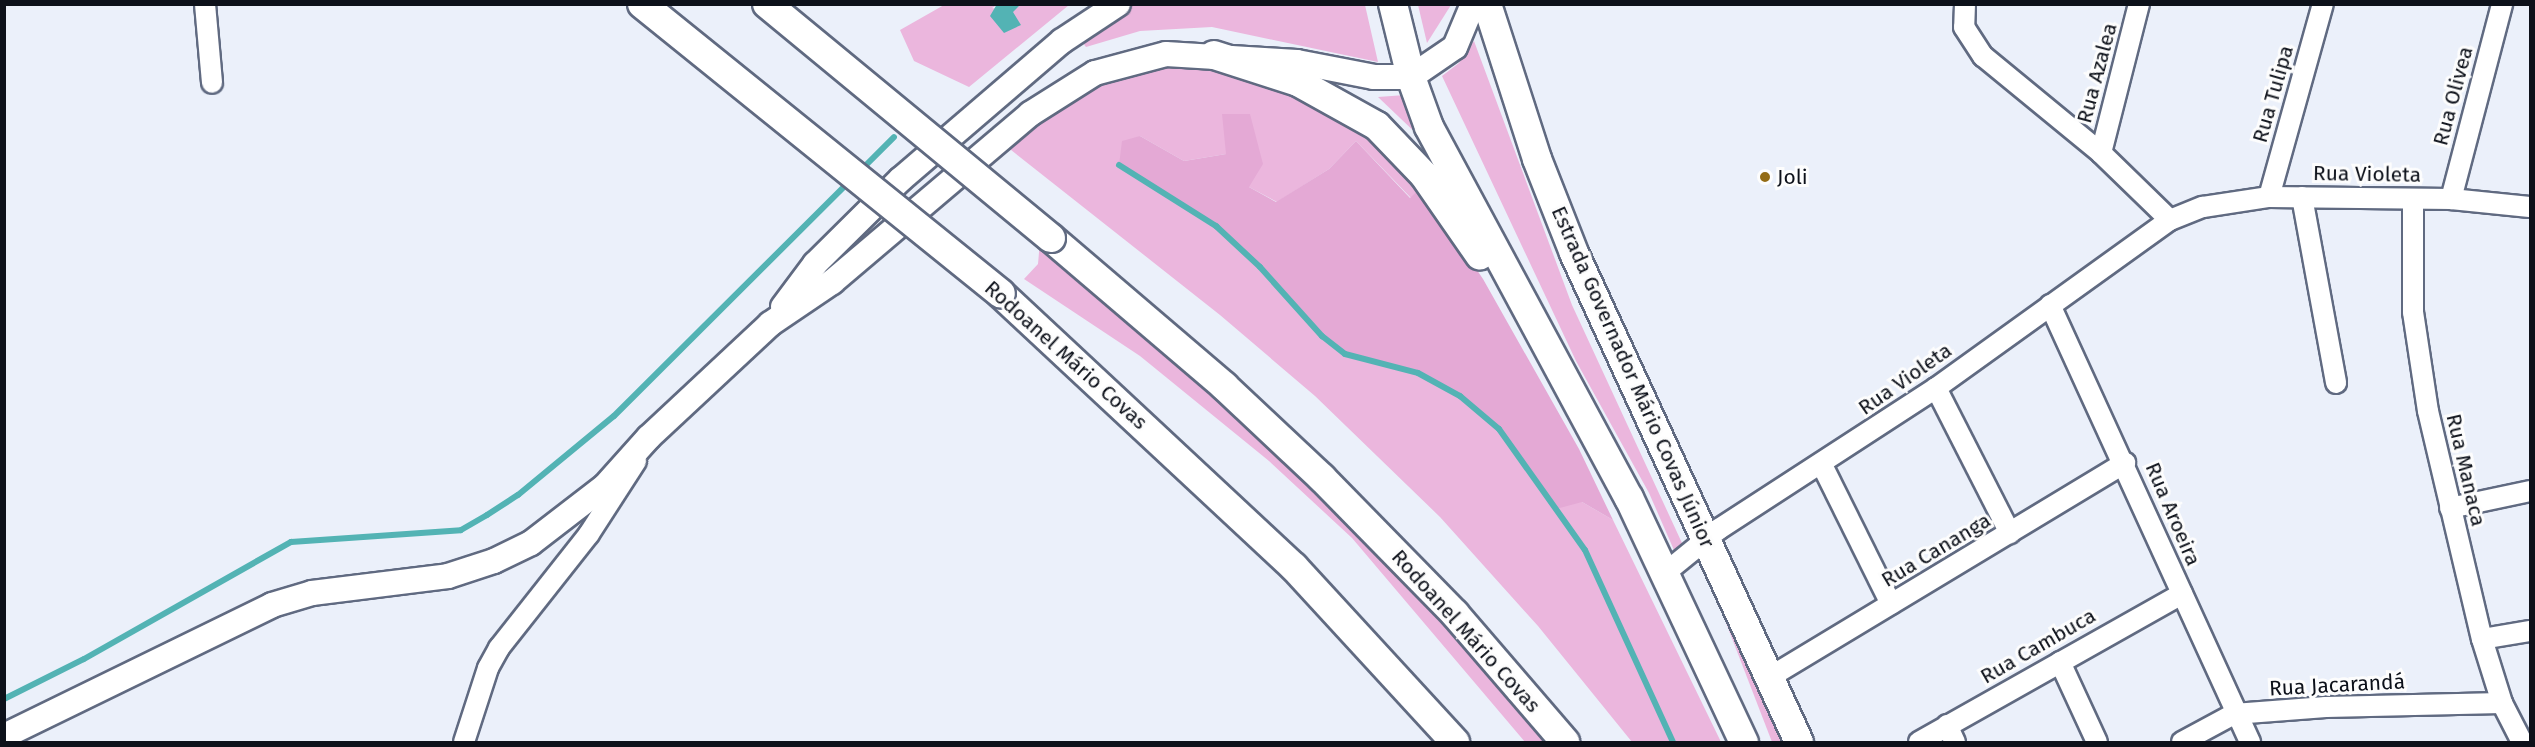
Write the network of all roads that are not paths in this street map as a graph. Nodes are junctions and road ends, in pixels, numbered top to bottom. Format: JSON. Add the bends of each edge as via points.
{"nodes":[{"id":1,"x":205,"y":4,"type":"edge"},
{"id":2,"x":642,"y":4,"type":"edge"},
{"id":3,"x":767,"y":4,"type":"edge"},
{"id":4,"x":1118,"y":4,"type":"edge"},
{"id":5,"x":1393,"y":4,"type":"edge"},
{"id":6,"x":1473,"y":4,"type":"edge"},
{"id":7,"x":1487,"y":4,"type":"edge"},
{"id":8,"x":1965,"y":4,"type":"edge"},
{"id":9,"x":2139,"y":4,"type":"edge"},
{"id":10,"x":2323,"y":4,"type":"edge"},
{"id":11,"x":2502,"y":4,"type":"edge"},
{"id":12,"x":1214,"y":56,"type":"junction"},
{"id":13,"x":1411,"y":77,"type":"junction"},
{"id":14,"x":212,"y":83,"type":"dead end"},
{"id":15,"x":2101,"y":153,"type":"junction"},
{"id":16,"x":2269,"y":196,"type":"junction"},
{"id":17,"x":2302,"y":197,"type":"junction"},
{"id":18,"x":2413,"y":199,"type":"junction"},
{"id":19,"x":2451,"y":199,"type":"junction"},
{"id":20,"x":2530,"y":207,"type":"edge"},
{"id":21,"x":2170,"y":220,"type":"junction"},
{"id":22,"x":2050,"y":305,"type":"junction"},
{"id":23,"x":770,"y":324,"type":"junction"},
{"id":24,"x":1548,"y":346,"type":"junction"},
{"id":25,"x":2336,"y":383,"type":"dead end"},
{"id":26,"x":1936,"y":388,"type":"junction"},
{"id":27,"x":649,"y":437,"type":"junction"},
{"id":28,"x":2125,"y":463,"type":"junction"},
{"id":29,"x":1822,"y":465,"type":"junction"},
{"id":30,"x":2530,"y":491,"type":"edge"},
{"id":31,"x":2450,"y":508,"type":"junction"},
{"id":32,"x":2010,"y":533,"type":"junction"},
{"id":33,"x":1707,"y":539,"type":"junction"},
{"id":34,"x":1665,"y":573,"type":"junction"},
{"id":35,"x":2182,"y":594,"type":"junction"},
{"id":36,"x":1892,"y":604,"type":"junction"},
{"id":37,"x":2530,"y":631,"type":"edge"},
{"id":38,"x":2482,"y":639,"type":"junction"},
{"id":39,"x":2060,"y":662,"type":"junction"},
{"id":40,"x":1770,"y":677,"type":"junction"},
{"id":41,"x":2502,"y":703,"type":"junction"},
{"id":42,"x":2234,"y":714,"type":"junction"},
{"id":43,"x":1951,"y":734,"type":"edge"},
{"id":44,"x":4,"y":736,"type":"edge"},
{"id":45,"x":464,"y":742,"type":"edge"},
{"id":46,"x":1455,"y":742,"type":"edge"},
{"id":47,"x":1565,"y":742,"type":"edge"},
{"id":48,"x":1744,"y":742,"type":"edge"},
{"id":49,"x":1799,"y":742,"type":"edge"},
{"id":50,"x":1919,"y":742,"type":"edge"},
{"id":51,"x":2097,"y":742,"type":"edge"},
{"id":52,"x":2182,"y":742,"type":"edge"},
{"id":53,"x":2250,"y":742,"type":"edge"},
{"id":54,"x":2522,"y":742,"type":"edge"}],
"edges":[{"from":1,"to":14,"type":"street"},
{"from":2,"to":46,"type":"highway","name":"Rodoanel Mário Covas","bridge":true,"via":[[1001,294],[1294,567]]},
{"from":3,"to":47,"type":"highway","name":"Rodoanel Mário Covas","bridge":true,"via":[[1224,386],[1322,478],[1455,614]]},
{"from":4,"to":23,"type":"main road","via":[[1062,40],[901,179],[815,264]]},
{"from":5,"to":13,"type":"highway"},
{"from":6,"to":13,"type":"main road","via":[[1455,47]]},
{"from":7,"to":33,"type":"highway","name":"Estrada Governador Mário Covas Júnior","via":[[1537,159],[1574,253]]},
{"from":8,"to":15,"type":"street","via":[[1964,27],[1977,50]]},
{"from":9,"to":15,"type":"street","name":"Rua Azalea"},
{"from":10,"to":16,"type":"street","name":"Rua Tulipa"},
{"from":11,"to":19,"type":"street","name":"Rua Olivea"},
{"from":12,"to":13,"type":"main road","via":[[1297,62],[1388,79]]},
{"from":12,"to":23,"type":"main road","via":[[1166,54],[1095,73],[1070,86],[1030,114],[832,282]]},
{"from":12,"to":24,"type":"highway","via":[[1298,82],[1377,126],[1424,175]]},
{"from":13,"to":24,"type":"highway","via":[[1434,137]]},
{"from":15,"to":21,"type":"street"},
{"from":16,"to":17,"type":"street","name":"Rua Violeta"},
{"from":16,"to":21,"type":"street","name":"Rua Violeta","via":[[2203,207]]},
{"from":17,"to":18,"type":"street","name":"Rua Violeta"},
{"from":17,"to":25,"type":"street"},
{"from":18,"to":19,"type":"street","name":"Rua Violeta"},
{"from":18,"to":31,"type":"street","name":"Rua Manaca","via":[[2416,347]]},
{"from":19,"to":20,"type":"street","name":"Rua Violeta"},
{"from":21,"to":22,"type":"street","name":"Rua Violeta"},
{"from":22,"to":26,"type":"street","name":"Rua Violeta"},
{"from":22,"to":28,"type":"street","name":"Rua Aroeira"},
{"from":23,"to":27,"type":"main road"},
{"from":24,"to":34,"type":"highway"},
{"from":26,"to":29,"type":"street","name":"Rua Violeta"},
{"from":26,"to":32,"type":"street"},
{"from":27,"to":44,"type":"main road","via":[[605,486],[570,516],[531,543],[494,561],[448,576],[312,593],[272,606]]},
{"from":27,"to":45,"type":"street","via":[[589,534],[499,648]]},
{"from":28,"to":32,"type":"street","name":"Rua Cananga"},
{"from":28,"to":35,"type":"street","name":"Rua Aroeira"},
{"from":29,"to":33,"type":"street","name":"Rua Violeta"},
{"from":29,"to":36,"type":"street"},
{"from":30,"to":31,"type":"street"},
{"from":31,"to":38,"type":"street","name":"Rua Manaca"},
{"from":32,"to":36,"type":"street","name":"Rua Cananga"},
{"from":33,"to":34,"type":"street","name":"Rua Violeta"},
{"from":33,"to":40,"type":"highway","name":"Estrada Governador Mário Covas Júnior"},
{"from":34,"to":48,"type":"highway"},
{"from":35,"to":39,"type":"street","name":"Rua Cambuca"},
{"from":35,"to":42,"type":"street","name":"Rua Aroeira"},
{"from":36,"to":40,"type":"street","name":"Rua Cananga"},
{"from":37,"to":38,"type":"street"},
{"from":38,"to":41,"type":"street","name":"Rua Manaca"},
{"from":39,"to":43,"type":"street","name":"Rua Cambuca"},
{"from":39,"to":51,"type":"street"},
{"from":40,"to":49,"type":"highway","name":"Estrada Governador Mário Covas Júnior"},
{"from":41,"to":42,"type":"street","name":"Rua Jacarandá","via":[[2326,707]]},
{"from":41,"to":54,"type":"street","name":"Rua Manaca"},
{"from":42,"to":52,"type":"street","name":"Rua Jacarandá"},
{"from":42,"to":53,"type":"street","name":"Rua Aroeira"},
{"from":43,"to":50,"type":"street","name":"Rua Cambuca"}]}
